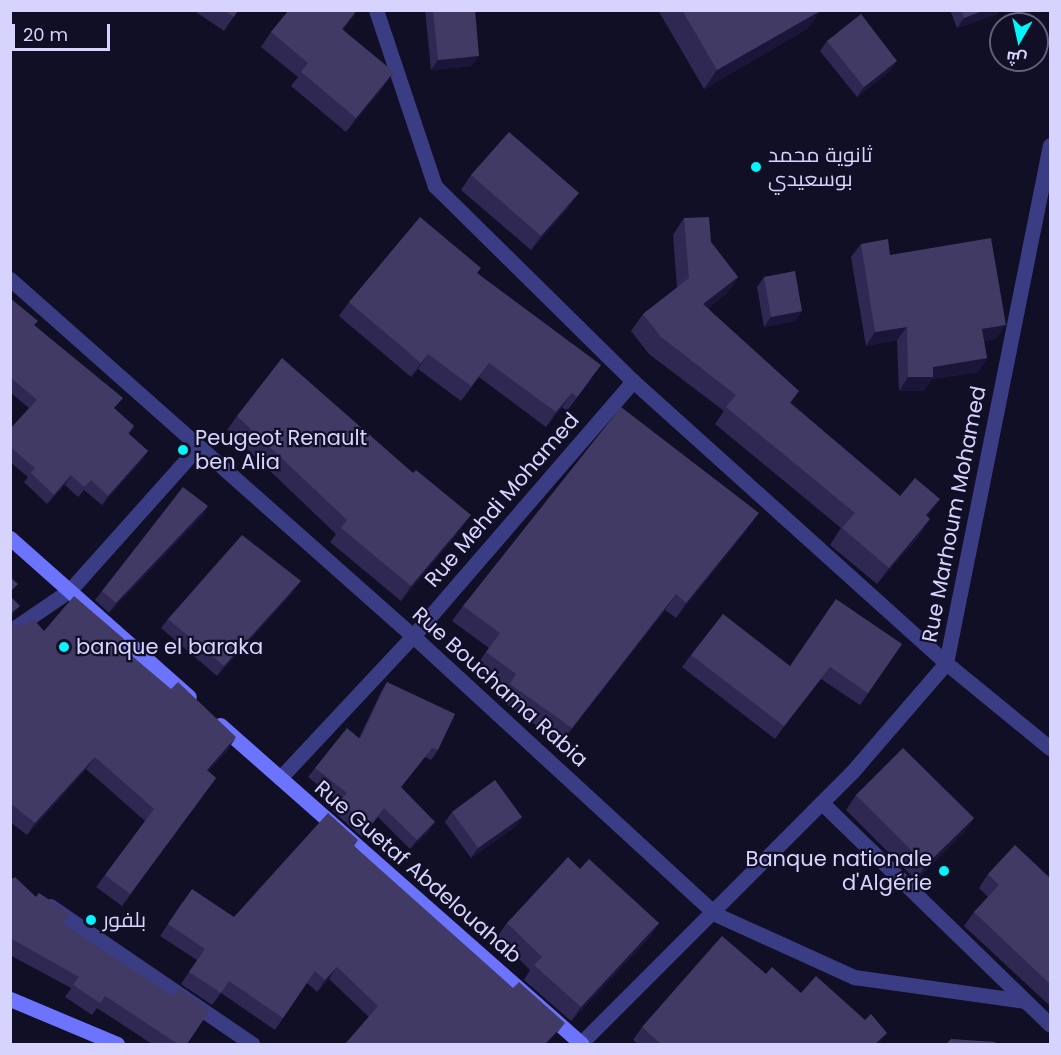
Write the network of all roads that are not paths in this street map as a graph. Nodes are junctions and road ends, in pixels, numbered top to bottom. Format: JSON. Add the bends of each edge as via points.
{"nodes":[{"id":1,"x":376,"y":10,"type":"edge"},
{"id":2,"x":1050,"y":145,"type":"edge"},
{"id":3,"x":10,"y":279,"type":"edge"},
{"id":4,"x":633,"y":381,"type":"junction"},
{"id":5,"x":196,"y":448,"type":"junction"},
{"id":6,"x":10,"y":538,"type":"edge"},
{"id":7,"x":69,"y":590,"type":"junction"},
{"id":8,"x":10,"y":631,"type":"edge"},
{"id":9,"x":413,"y":636,"type":"junction"},
{"id":10,"x":946,"y":663,"type":"junction"},
{"id":11,"x":1050,"y":748,"type":"edge"},
{"id":12,"x":280,"y":778,"type":"junction"},
{"id":13,"x":822,"y":803,"type":"junction"},
{"id":14,"x":40,"y":899,"type":"edge"},
{"id":15,"x":715,"y":914,"type":"junction"},
{"id":16,"x":10,"y":999,"type":"edge"},
{"id":17,"x":1024,"y":1001,"type":"junction"},
{"id":18,"x":1050,"y":1025,"type":"edge"},
{"id":19,"x":117,"y":1044,"type":"edge"},
{"id":20,"x":252,"y":1044,"type":"edge"},
{"id":21,"x":581,"y":1044,"type":"edge"}],
"edges":[{"from":1,"to":4,"type":"street","via":[[435,186]]},
{"from":2,"to":10,"type":"street","name":"Rue Marhoum Mohamed"},
{"from":3,"to":5,"type":"street","name":"Rue Bouchama Rabia"},
{"from":4,"to":9,"type":"street","name":"Rue Mehdi Mohamed"},
{"from":4,"to":10,"type":"street"},
{"from":5,"to":7,"type":"street"},
{"from":5,"to":9,"type":"street","name":"Rue Bouchama Rabia"},
{"from":6,"to":7,"type":"main road","name":"Rue Guetaf Abdelouahab"},
{"from":7,"to":8,"type":"street"},
{"from":7,"to":12,"type":"main road","name":"Rue Guetaf Abdelouahab"},
{"from":9,"to":12,"type":"street","name":"Rue Mehdi Mohamed"},
{"from":9,"to":15,"type":"street","name":"Rue Bouchama Rabia"},
{"from":10,"to":11,"type":"street"},
{"from":10,"to":13,"type":"street","name":"Rue Marhoum Mohamed"},
{"from":12,"to":21,"type":"main road","name":"Rue Guetaf Abdelouahab"},
{"from":13,"to":15,"type":"street","name":"Rue Marhoum Mohamed"},
{"from":13,"to":17,"type":"street"},
{"from":14,"to":20,"type":"street"},
{"from":15,"to":17,"type":"street","name":"Rue Bouchama Rabia","via":[[854,977]]},
{"from":15,"to":21,"type":"street","name":"Rue Marhoum Mohamed"},
{"from":16,"to":19,"type":"main road"},
{"from":17,"to":18,"type":"street"}]}
